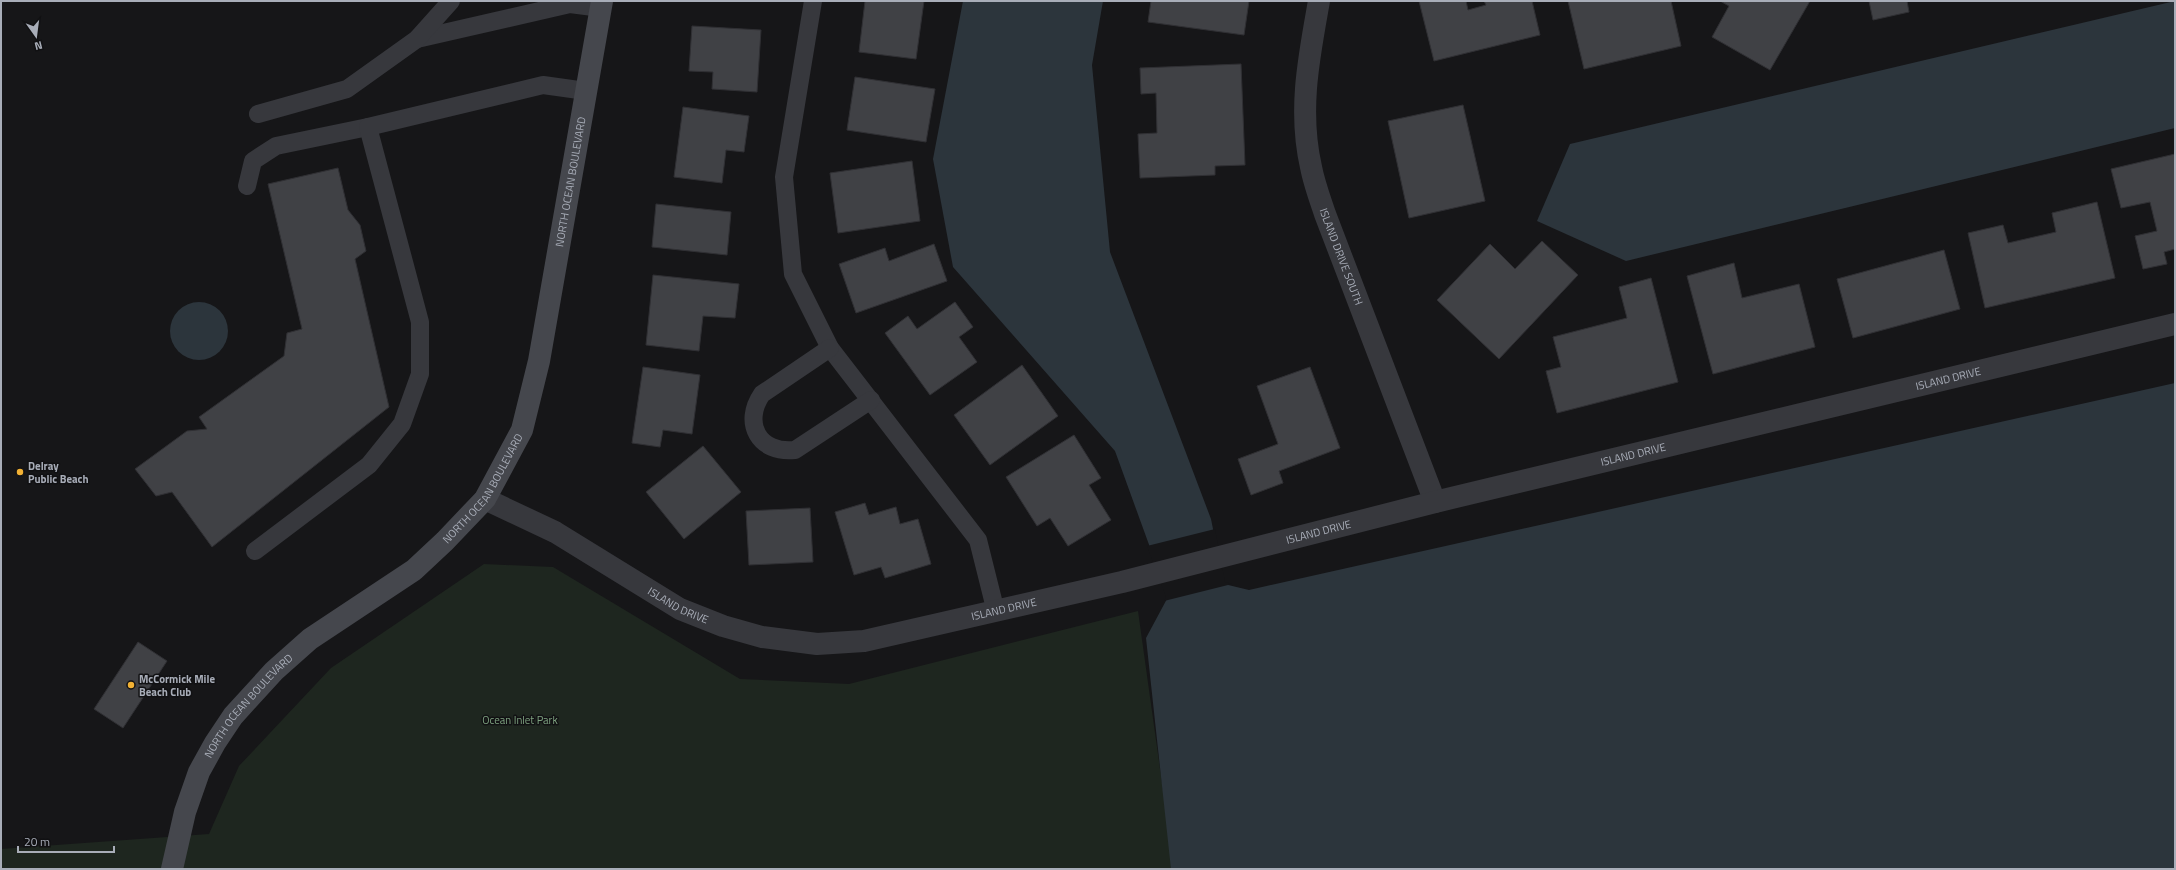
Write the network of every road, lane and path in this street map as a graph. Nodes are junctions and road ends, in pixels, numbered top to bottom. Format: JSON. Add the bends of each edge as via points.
{"nodes":[{"id":1,"x":450,"y":1,"type":"edge"},
{"id":2,"x":813,"y":1,"type":"edge"},
{"id":3,"x":1319,"y":1,"type":"edge"},
{"id":4,"x":601,"y":5,"type":"edge"},
{"id":5,"x":417,"y":39,"type":"junction"},
{"id":6,"x":586,"y":91,"type":"junction"},
{"id":7,"x":258,"y":114,"type":"dead end"},
{"id":8,"x":368,"y":127,"type":"junction"},
{"id":9,"x":247,"y":186,"type":"dead end"},
{"id":10,"x":2175,"y":324,"type":"edge"},
{"id":11,"x":830,"y":348,"type":"junction"},
{"id":12,"x":871,"y":400,"type":"junction"},
{"id":13,"x":485,"y":499,"type":"junction"},
{"id":14,"x":1435,"y":502,"type":"junction"},
{"id":15,"x":255,"y":551,"type":"dead end"},
{"id":16,"x":996,"y":612,"type":"junction"},
{"id":17,"x":172,"y":869,"type":"edge"}],
"edges":[{"from":1,"to":5,"type":"lane"},
{"from":2,"to":11,"type":"lane","via":[[784,177],[793,274]]},
{"from":3,"to":14,"type":"street","name":"ISLAND DRIVE SOUTH","via":[[1306,72],[1304,120],[1311,167],[1325,214]]},
{"from":4,"to":5,"type":"lane","via":[[570,4]]},
{"from":4,"to":6,"type":"main road","name":"NORTH OCEAN BOULEVARD"},
{"from":5,"to":7,"type":"lane","via":[[347,89]]},
{"from":6,"to":8,"type":"lane","via":[[543,85]]},
{"from":6,"to":13,"type":"main road","name":"NORTH OCEAN BOULEVARD","via":[[539,361],[522,430]]},
{"from":8,"to":9,"type":"lane","via":[[276,146],[253,161]]},
{"from":8,"to":15,"type":"lane","via":[[420,322],[420,374],[402,424],[369,465]]},
{"from":10,"to":14,"type":"street","name":"ISLAND DRIVE"},
{"from":11,"to":12,"type":"lane"},
{"from":11,"to":12,"type":"lane","via":[[762,394],[753,414],[754,424],[761,439],[773,449],[784,452],[795,450]]},
{"from":12,"to":16,"type":"lane","via":[[978,540]]},
{"from":13,"to":16,"type":"street","name":"ISLAND DRIVE","via":[[555,532],[680,609],[723,626],[762,637],[817,644],[864,641]]},
{"from":13,"to":17,"type":"main road","name":"NORTH OCEAN BOULEVARD","via":[[414,570],[310,639],[252,692],[215,743],[199,772],[185,812]]},
{"from":14,"to":16,"type":"street","name":"ISLAND DRIVE","via":[[1256,549]]}]}
